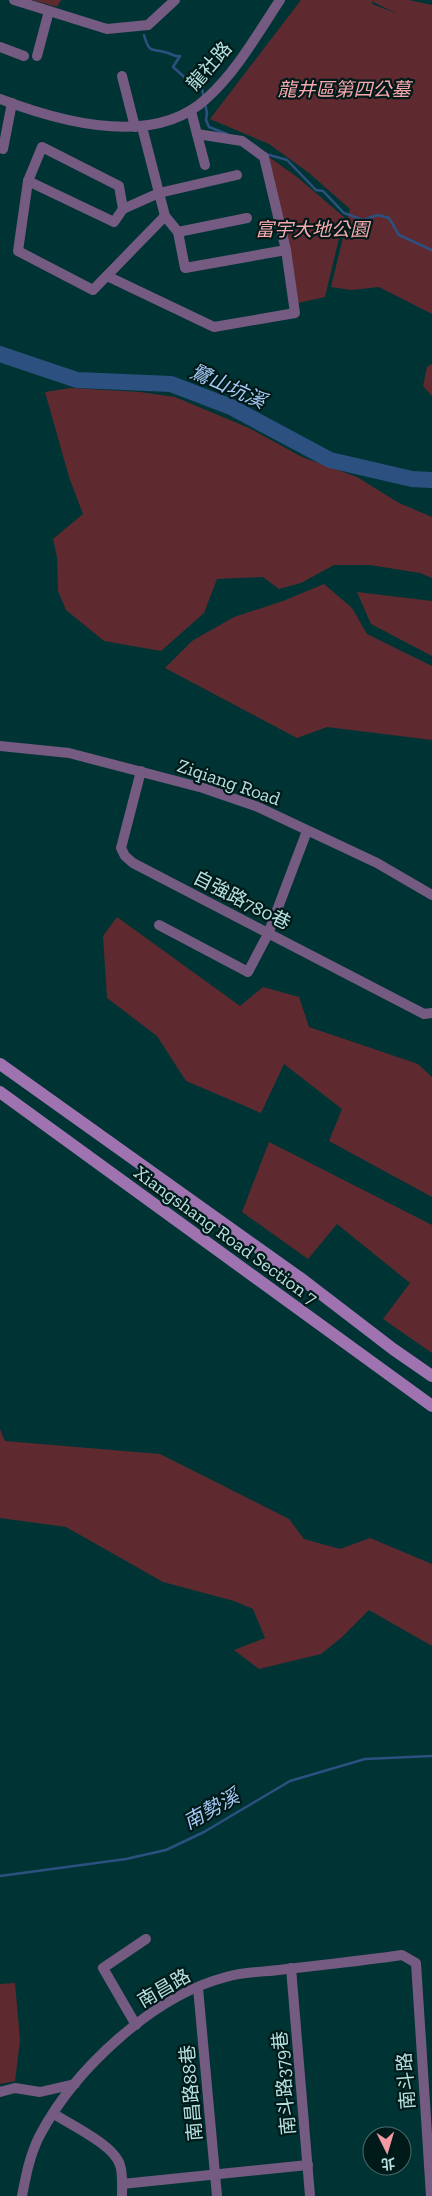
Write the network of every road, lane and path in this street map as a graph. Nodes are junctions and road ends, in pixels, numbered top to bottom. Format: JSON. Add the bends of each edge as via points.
{"nodes":[{"id":1,"x":14,"y":0,"type":"edge"},
{"id":2,"x":175,"y":0,"type":"edge"},
{"id":3,"x":280,"y":0,"type":"edge"},
{"id":4,"x":49,"y":11,"type":"junction"},
{"id":5,"x":0,"y":47,"type":"edge"},
{"id":6,"x":24,"y":56,"type":"dead end"},
{"id":7,"x":37,"y":56,"type":"dead end"},
{"id":8,"x":122,"y":76,"type":"dead end"},
{"id":9,"x":0,"y":99,"type":"edge"},
{"id":10,"x":12,"y":103,"type":"junction"},
{"id":11,"x":191,"y":111,"type":"junction"},
{"id":12,"x":138,"y":127,"type":"junction"},
{"id":13,"x":197,"y":134,"type":"junction"},
{"id":14,"x":2,"y":149,"type":"dead end"},
{"id":15,"x":204,"y":165,"type":"dead end"},
{"id":16,"x":237,"y":175,"type":"dead end"},
{"id":17,"x":28,"y":180,"type":"junction"},
{"id":18,"x":159,"y":193,"type":"junction"},
{"id":19,"x":123,"y":209,"type":"junction"},
{"id":20,"x":165,"y":216,"type":"junction"},
{"id":21,"x":246,"y":218,"type":"dead end"},
{"id":22,"x":178,"y":232,"type":"junction"},
{"id":23,"x":286,"y":250,"type":"junction"},
{"id":24,"x":106,"y":276,"type":"junction"},
{"id":25,"x":0,"y":746,"type":"edge"},
{"id":26,"x":141,"y":771,"type":"junction"},
{"id":27,"x":307,"y":831,"type":"junction"},
{"id":28,"x":432,"y":895,"type":"edge"},
{"id":29,"x":160,"y":925,"type":"dead end"},
{"id":30,"x":268,"y":934,"type":"junction"},
{"id":31,"x":428,"y":1013,"type":"edge"},
{"id":32,"x":0,"y":1064,"type":"edge"},
{"id":33,"x":0,"y":1092,"type":"edge"},
{"id":34,"x":432,"y":1376,"type":"edge"},
{"id":35,"x":432,"y":1406,"type":"edge"},
{"id":36,"x":146,"y":1939,"type":"dead end"},
{"id":37,"x":416,"y":1963,"type":"joint"},
{"id":38,"x":291,"y":1968,"type":"junction"},
{"id":39,"x":198,"y":1988,"type":"junction"},
{"id":40,"x":136,"y":2025,"type":"junction"},
{"id":41,"x":421,"y":2041,"type":"junction"},
{"id":42,"x":432,"y":2045,"type":"edge"},
{"id":43,"x":75,"y":2084,"type":"junction"},
{"id":44,"x":0,"y":2092,"type":"edge"},
{"id":45,"x":54,"y":2114,"type":"junction"},
{"id":46,"x":308,"y":2166,"type":"junction"},
{"id":47,"x":216,"y":2174,"type":"junction"},
{"id":48,"x":122,"y":2184,"type":"junction"},
{"id":49,"x":22,"y":2196,"type":"edge"},
{"id":50,"x":122,"y":2196,"type":"edge"},
{"id":51,"x":217,"y":2196,"type":"edge"},
{"id":52,"x":310,"y":2196,"type":"edge"},
{"id":53,"x":431,"y":2196,"type":"edge"}],
"edges":[{"from":1,"to":4,"type":"street"},
{"from":2,"to":4,"type":"street","via":[[148,25],[107,30]]},
{"from":3,"to":11,"type":"street","name":"龍社路","via":[[229,74]]},
{"from":4,"to":7,"type":"street"},
{"from":5,"to":6,"type":"street"},
{"from":8,"to":12,"type":"street"},
{"from":9,"to":10,"type":"street","name":"龍社路"},
{"from":10,"to":12,"type":"street","name":"龍社路","via":[[84,122]]},
{"from":10,"to":14,"type":"street"},
{"from":11,"to":12,"type":"street","name":"龍社路","via":[[160,124]]},
{"from":11,"to":13,"type":"street"},
{"from":12,"to":18,"type":"street"},
{"from":13,"to":15,"type":"street"},
{"from":13,"to":23,"type":"street","via":[[242,141],[264,157]]},
{"from":16,"to":18,"type":"street"},
{"from":17,"to":19,"type":"street","via":[[114,222]]},
{"from":17,"to":19,"type":"street","via":[[42,147],[119,186]]},
{"from":17,"to":24,"type":"street","via":[[18,251],[93,290]]},
{"from":18,"to":19,"type":"street"},
{"from":18,"to":20,"type":"street"},
{"from":20,"to":22,"type":"street"},
{"from":20,"to":24,"type":"street"},
{"from":21,"to":22,"type":"street"},
{"from":22,"to":23,"type":"street","via":[[186,268]]},
{"from":23,"to":24,"type":"street","via":[[295,313],[214,327]]},
{"from":25,"to":26,"type":"street","name":"Ziqiang Road","via":[[69,753]]},
{"from":26,"to":27,"type":"street","name":"Ziqiang Road","via":[[258,807]]},
{"from":26,"to":30,"type":"street","name":"自強路780巷","via":[[121,848],[125,856]]},
{"from":27,"to":28,"type":"street","name":"Ziqiang Road","via":[[376,863]]},
{"from":27,"to":30,"type":"street"},
{"from":29,"to":30,"type":"street","via":[[248,972]]},
{"from":30,"to":31,"type":"street","name":"自強路780巷"},
{"from":32,"to":34,"type":"main road","name":"Xiangshang Road Section 7"},
{"from":33,"to":35,"type":"main road","name":"Xiangshang Road Section 7"},
{"from":36,"to":40,"type":"street","via":[[103,1968]]},
{"from":37,"to":38,"type":"street","name":"南昌路","via":[[402,1955]]},
{"from":37,"to":41,"type":"street","name":"南斗路"},
{"from":38,"to":39,"type":"street","name":"南昌路","via":[[227,1976]]},
{"from":38,"to":46,"type":"street","name":"南斗路379巷"},
{"from":39,"to":40,"type":"street","name":"南昌路"},
{"from":39,"to":47,"type":"street","name":"南昌路88巷"},
{"from":40,"to":43,"type":"street","name":"南昌路","via":[[108,2048]]},
{"from":41,"to":42,"type":"street"},
{"from":41,"to":53,"type":"street","name":"南斗路"},
{"from":43,"to":44,"type":"street","via":[[40,2092],[15,2088]]},
{"from":43,"to":45,"type":"street","name":"南昌路"},
{"from":45,"to":48,"type":"street","via":[[113,2153],[120,2164]]},
{"from":45,"to":49,"type":"street","name":"南昌路","via":[[34,2147]]},
{"from":46,"to":47,"type":"street"},
{"from":46,"to":52,"type":"street","name":"南斗路379巷"},
{"from":47,"to":48,"type":"street"},
{"from":47,"to":51,"type":"street","name":"南昌路88巷"},
{"from":48,"to":50,"type":"street"}]}
